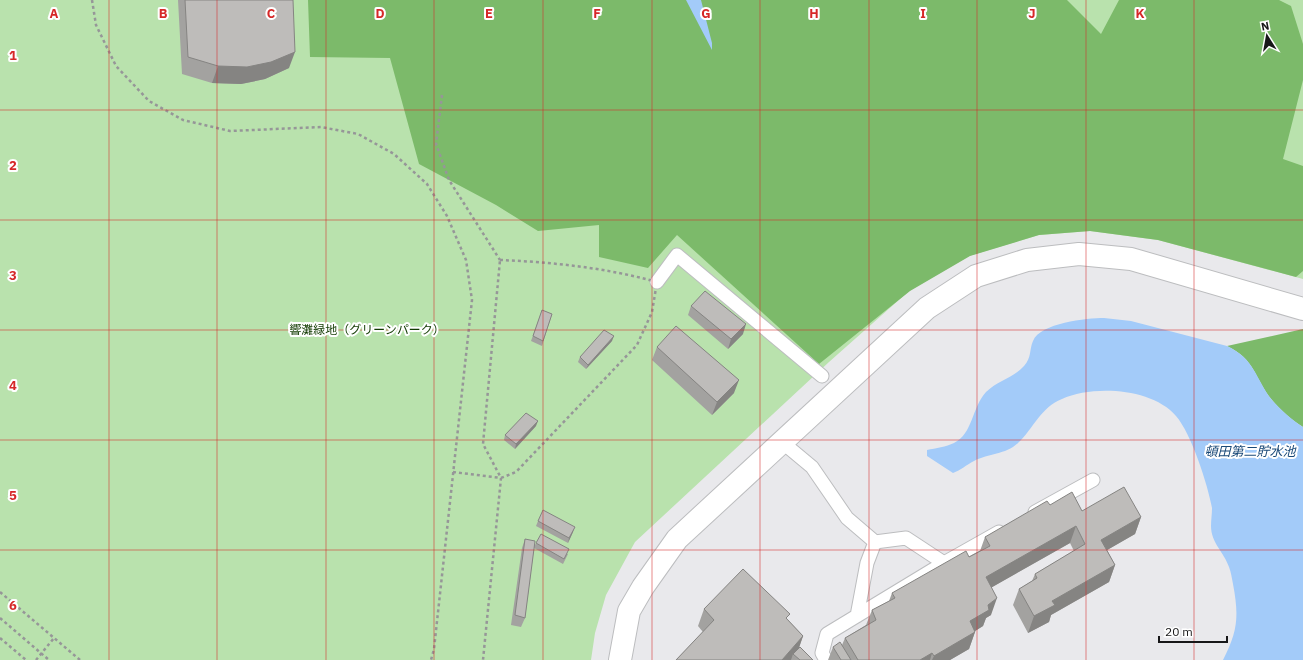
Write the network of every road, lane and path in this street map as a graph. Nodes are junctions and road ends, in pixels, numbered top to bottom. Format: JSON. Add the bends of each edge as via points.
{"nodes":[{"id":1,"x":92,"y":0,"type":"edge"},
{"id":2,"x":442,"y":95,"type":"dead end"},
{"id":3,"x":500,"y":260,"type":"junction"},
{"id":4,"x":657,"y":282,"type":"junction"},
{"id":5,"x":1303,"y":309,"type":"edge"},
{"id":6,"x":822,"y":376,"type":"dead end"},
{"id":7,"x":782,"y":442,"type":"junction"},
{"id":8,"x":453,"y":472,"type":"junction"},
{"id":9,"x":501,"y":478,"type":"junction"},
{"id":10,"x":1094,"y":480,"type":"dead end"},
{"id":11,"x":1026,"y":518,"type":"edge"},
{"id":12,"x":1012,"y":525,"type":"edge"},
{"id":13,"x":875,"y":542,"type":"junction"},
{"id":14,"x":944,"y":562,"type":"junction"},
{"id":15,"x":0,"y":592,"type":"edge"},
{"id":16,"x":857,"y":616,"type":"junction"},
{"id":17,"x":0,"y":618,"type":"edge"},
{"id":18,"x":0,"y":638,"type":"edge"},
{"id":19,"x":54,"y":638,"type":"junction"},
{"id":20,"x":41,"y":654,"type":"junction"},
{"id":21,"x":26,"y":660,"type":"edge"},
{"id":22,"x":36,"y":660,"type":"edge"},
{"id":23,"x":49,"y":660,"type":"edge"},
{"id":24,"x":80,"y":660,"type":"edge"},
{"id":25,"x":431,"y":660,"type":"edge"},
{"id":26,"x":483,"y":660,"type":"edge"},
{"id":27,"x":620,"y":660,"type":"edge"},
{"id":28,"x":826,"y":660,"type":"edge"}],
"edges":[{"from":1,"to":8,"type":"path","via":[[96,25],[116,66],[149,101],[183,120],[230,131],[321,127],[358,134],[394,154],[428,184],[447,216],[466,260],[472,300]]},
{"from":2,"to":3,"type":"path","via":[[436,144],[449,180]]},
{"from":3,"to":4,"type":"path","via":[[527,261],[630,275]]},
{"from":3,"to":9,"type":"path","via":[[483,444]]},
{"from":4,"to":6,"type":"lane","via":[[677,255]]},
{"from":4,"to":9,"type":"path","via":[[652,312],[637,345],[516,472]]},
{"from":5,"to":7,"type":"street","via":[[1131,259],[1079,254],[1027,260],[976,276],[927,308]]},
{"from":7,"to":13,"type":"lane","via":[[812,467],[847,518]]},
{"from":7,"to":27,"type":"street","via":[[677,538],[629,611]]},
{"from":8,"to":9,"type":"path"},
{"from":8,"to":25,"type":"path"},
{"from":9,"to":26,"type":"path"},
{"from":10,"to":11,"type":"lane"},
{"from":12,"to":14,"type":"lane"},
{"from":13,"to":14,"type":"lane","via":[[906,538]]},
{"from":13,"to":16,"type":"lane","via":[[867,563]]},
{"from":14,"to":16,"type":"lane"},
{"from":15,"to":19,"type":"path"},
{"from":16,"to":28,"type":"lane","via":[[827,634],[822,653]]},
{"from":17,"to":20,"type":"path"},
{"from":18,"to":21,"type":"path"},
{"from":19,"to":20,"type":"path"},
{"from":19,"to":24,"type":"path"},
{"from":20,"to":22,"type":"path"},
{"from":20,"to":23,"type":"path"}]}
